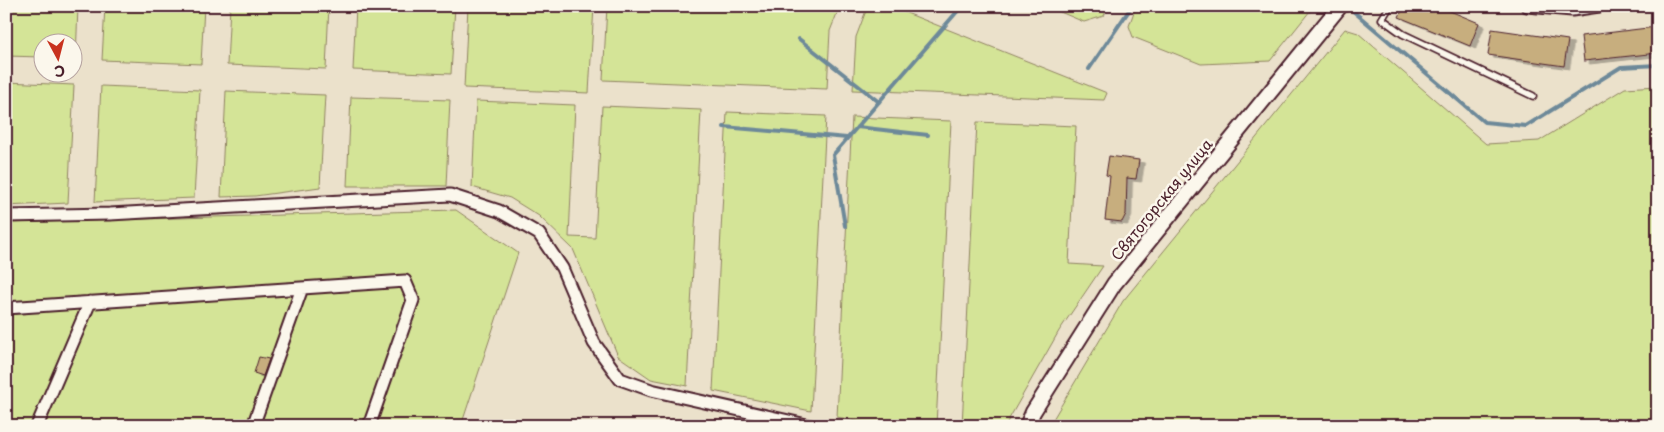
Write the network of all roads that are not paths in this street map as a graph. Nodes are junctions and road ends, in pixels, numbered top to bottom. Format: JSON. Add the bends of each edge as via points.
{"nodes":[{"id":1,"x":1340,"y":6,"type":"edge"},
{"id":2,"x":1390,"y":6,"type":"edge"},
{"id":3,"x":1527,"y":6,"type":"edge"},
{"id":4,"x":1599,"y":6,"type":"edge"},
{"id":5,"x":1533,"y":96,"type":"dead end"},
{"id":6,"x":6,"y":216,"type":"edge"},
{"id":7,"x":302,"y":288,"type":"junction"},
{"id":8,"x":90,"y":302,"type":"junction"},
{"id":9,"x":6,"y":308,"type":"edge"},
{"id":10,"x":37,"y":426,"type":"edge"},
{"id":11,"x":253,"y":426,"type":"edge"},
{"id":12,"x":369,"y":426,"type":"edge"},
{"id":13,"x":810,"y":426,"type":"edge"},
{"id":14,"x":1027,"y":426,"type":"edge"}],
"edges":[{"from":1,"to":14,"type":"street","name":"Святогорская улица","via":[[1114,284]]},
{"from":2,"to":5,"type":"lane","via":[[1382,19],[1403,34]]},
{"from":3,"to":4,"type":"street","via":[[1572,10]]},
{"from":6,"to":13,"type":"street","via":[[110,214],[450,195],[499,211],[539,234],[562,268],[594,343],[620,379],[651,390]]},
{"from":7,"to":8,"type":"street"},
{"from":7,"to":11,"type":"street"},
{"from":7,"to":12,"type":"street","via":[[406,282],[413,300]]},
{"from":8,"to":9,"type":"street"},
{"from":8,"to":10,"type":"street"}]}
